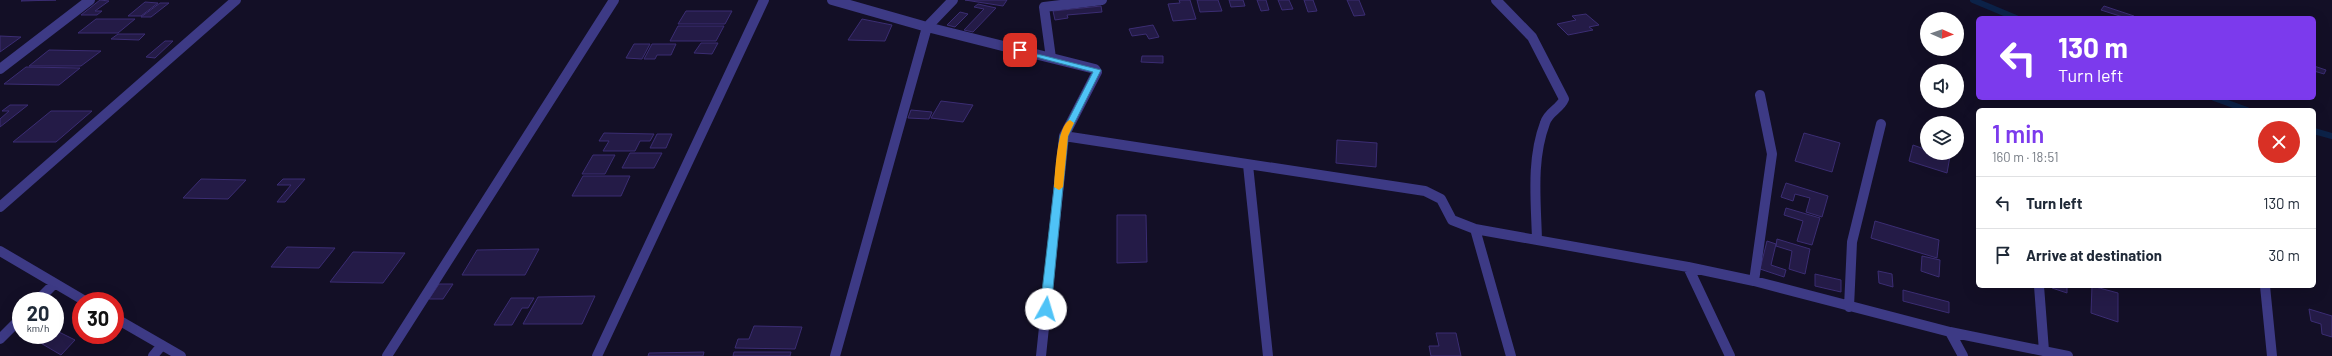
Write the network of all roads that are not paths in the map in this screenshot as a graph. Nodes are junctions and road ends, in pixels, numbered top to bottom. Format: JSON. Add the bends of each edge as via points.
{"nodes":[{"id":1,"x":90,"y":0,"type":"edge"},
{"id":2,"x":236,"y":0,"type":"edge"},
{"id":3,"x":614,"y":0,"type":"edge"},
{"id":4,"x":764,"y":0,"type":"edge"},
{"id":5,"x":832,"y":0,"type":"edge"},
{"id":6,"x":953,"y":0,"type":"edge"},
{"id":7,"x":1102,"y":0,"type":"edge"},
{"id":8,"x":1496,"y":0,"type":"edge"},
{"id":9,"x":927,"y":27,"type":"junction"},
{"id":10,"x":1051,"y":58,"type":"junction"},
{"id":11,"x":0,"y":69,"type":"edge"},
{"id":12,"x":1760,"y":96,"type":"dead end"},
{"id":13,"x":1881,"y":124,"type":"dead end"},
{"id":14,"x":1064,"y":136,"type":"junction"},
{"id":15,"x":1248,"y":165,"type":"junction"},
{"id":16,"x":0,"y":207,"type":"edge"},
{"id":17,"x":1475,"y":229,"type":"junction"},
{"id":18,"x":1537,"y":240,"type":"junction"},
{"id":19,"x":0,"y":251,"type":"edge"},
{"id":20,"x":1688,"y":267,"type":"junction"},
{"id":21,"x":1754,"y":281,"type":"junction"},
{"id":22,"x":54,"y":284,"type":"junction"},
{"id":23,"x":2039,"y":288,"type":"edge"},
{"id":24,"x":2265,"y":288,"type":"edge"},
{"id":25,"x":46,"y":292,"type":"edge"},
{"id":26,"x":72,"y":294,"type":"edge"},
{"id":27,"x":1849,"y":307,"type":"junction"},
{"id":28,"x":124,"y":323,"type":"edge"},
{"id":29,"x":12,"y":327,"type":"edge"},
{"id":30,"x":1950,"y":332,"type":"junction"},
{"id":31,"x":0,"y":339,"type":"edge"},
{"id":32,"x":162,"y":345,"type":"junction"},
{"id":33,"x":2044,"y":351,"type":"junction"},
{"id":34,"x":153,"y":356,"type":"edge"},
{"id":35,"x":181,"y":356,"type":"edge"},
{"id":36,"x":386,"y":356,"type":"edge"},
{"id":37,"x":597,"y":356,"type":"edge"},
{"id":38,"x":835,"y":356,"type":"edge"},
{"id":39,"x":1041,"y":356,"type":"edge"},
{"id":40,"x":1268,"y":356,"type":"edge"},
{"id":41,"x":1511,"y":356,"type":"edge"},
{"id":42,"x":1730,"y":356,"type":"edge"},
{"id":43,"x":1963,"y":356,"type":"edge"},
{"id":44,"x":2068,"y":356,"type":"edge"},
{"id":45,"x":2272,"y":356,"type":"edge"}],
"edges":[{"from":1,"to":11,"type":"street"},
{"from":2,"to":16,"type":"street"},
{"from":3,"to":36,"type":"street"},
{"from":4,"to":37,"type":"street"},
{"from":5,"to":9,"type":"street"},
{"from":6,"to":9,"type":"street"},
{"from":7,"to":10,"type":"street","via":[[1044,7]]},
{"from":8,"to":18,"type":"street","via":[[1532,37],[1564,99],[1563,104],[1545,120],[1535,169]]},
{"from":9,"to":10,"type":"street"},
{"from":9,"to":38,"type":"street"},
{"from":10,"to":14,"type":"street","via":[[1097,70]]},
{"from":12,"to":21,"type":"street","via":[[1772,154]]},
{"from":13,"to":27,"type":"street","via":[[1852,242]]},
{"from":14,"to":15,"type":"street"},
{"from":14,"to":39,"type":"street"},
{"from":15,"to":17,"type":"street","via":[[1424,191],[1441,199],[1452,220]]},
{"from":15,"to":40,"type":"street"},
{"from":17,"to":18,"type":"street"},
{"from":17,"to":41,"type":"street"},
{"from":18,"to":20,"type":"street"},
{"from":19,"to":22,"type":"street"},
{"from":20,"to":21,"type":"street"},
{"from":20,"to":42,"type":"street"},
{"from":21,"to":27,"type":"street"},
{"from":22,"to":25,"type":"street"},
{"from":22,"to":26,"type":"street"},
{"from":23,"to":33,"type":"street"},
{"from":24,"to":45,"type":"street"},
{"from":27,"to":30,"type":"street"},
{"from":28,"to":32,"type":"street"},
{"from":29,"to":31,"type":"street"},
{"from":30,"to":33,"type":"street"},
{"from":30,"to":43,"type":"street"},
{"from":32,"to":34,"type":"street"},
{"from":32,"to":35,"type":"street"},
{"from":33,"to":44,"type":"street"}]}
